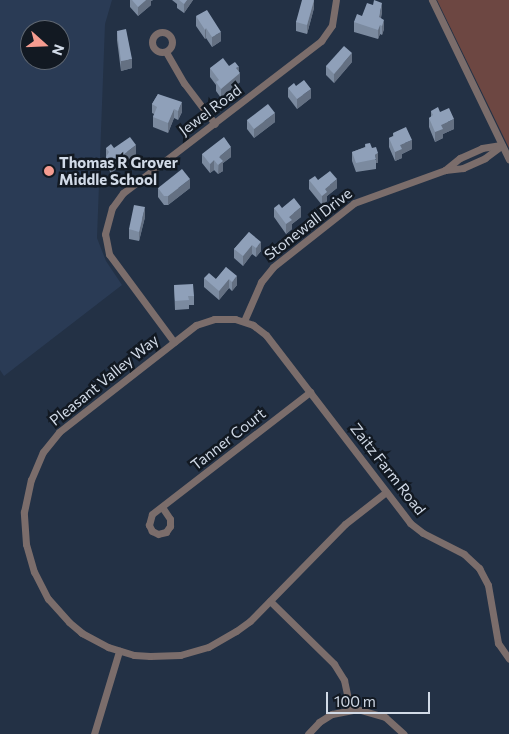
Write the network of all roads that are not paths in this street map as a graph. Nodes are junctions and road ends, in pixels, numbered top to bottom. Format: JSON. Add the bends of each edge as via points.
{"nodes":[{"id":1,"x":336,"y":0,"type":"edge"},
{"id":2,"x":432,"y":0,"type":"edge"},
{"id":3,"x":166,"y":52,"type":"dead end"},
{"id":4,"x":215,"y":124,"type":"junction"},
{"id":5,"x":502,"y":145,"type":"junction"},
{"id":6,"x":509,"y":159,"type":"edge"},
{"id":7,"x":244,"y":321,"type":"junction"},
{"id":8,"x":174,"y":342,"type":"junction"},
{"id":9,"x":310,"y":392,"type":"junction"},
{"id":10,"x":386,"y":492,"type":"junction"},
{"id":11,"x":162,"y":507,"type":"dead end"},
{"id":12,"x":270,"y":600,"type":"junction"},
{"id":13,"x":119,"y":651,"type":"junction"},
{"id":14,"x":509,"y":659,"type":"edge"},
{"id":15,"x":350,"y":709,"type":"junction"},
{"id":16,"x":94,"y":734,"type":"edge"},
{"id":17,"x":308,"y":734,"type":"edge"},
{"id":18,"x":404,"y":734,"type":"edge"}],
"edges":[{"from":1,"to":4,"type":"street","name":"Jewel Road","via":[[332,25],[321,41]]},
{"from":2,"to":5,"type":"street"},
{"from":3,"to":4,"type":"street","via":[[184,83]]},
{"from":4,"to":8,"type":"street","name":"Jewel Road","via":[[123,193],[106,224],[106,244],[114,262]]},
{"from":5,"to":6,"type":"street"},
{"from":5,"to":7,"type":"street","name":"Stonewall Drive","via":[[482,148],[460,158],[445,170],[354,203],[270,270]]},
{"from":7,"to":8,"type":"street","name":"Pleasant Valley Way","via":[[224,318],[205,322]]},
{"from":7,"to":9,"type":"street","name":"Zaitz Farm Road","via":[[266,335]]},
{"from":8,"to":13,"type":"street","name":"Pleasant Valley Way","via":[[59,432],[36,467],[26,496],[26,544],[40,585],[57,611],[69,622],[94,640]]},
{"from":9,"to":10,"type":"street","name":"Zaitz Farm Road"},
{"from":9,"to":11,"type":"street","name":"Tanner Court"},
{"from":10,"to":12,"type":"street","name":"Pleasant Valley Way","via":[[345,524]]},
{"from":10,"to":14,"type":"street","name":"Zaitz Farm Road","via":[[410,523],[464,554],[478,568],[488,585],[498,643]]},
{"from":12,"to":13,"type":"street","name":"Pleasant Valley Way","via":[[236,631],[194,651],[150,656]]},
{"from":12,"to":15,"type":"street","via":[[334,664],[344,680]]},
{"from":13,"to":16,"type":"street"},
{"from":15,"to":17,"type":"street","via":[[323,719]]},
{"from":15,"to":18,"type":"street","via":[[376,712]]}]}
